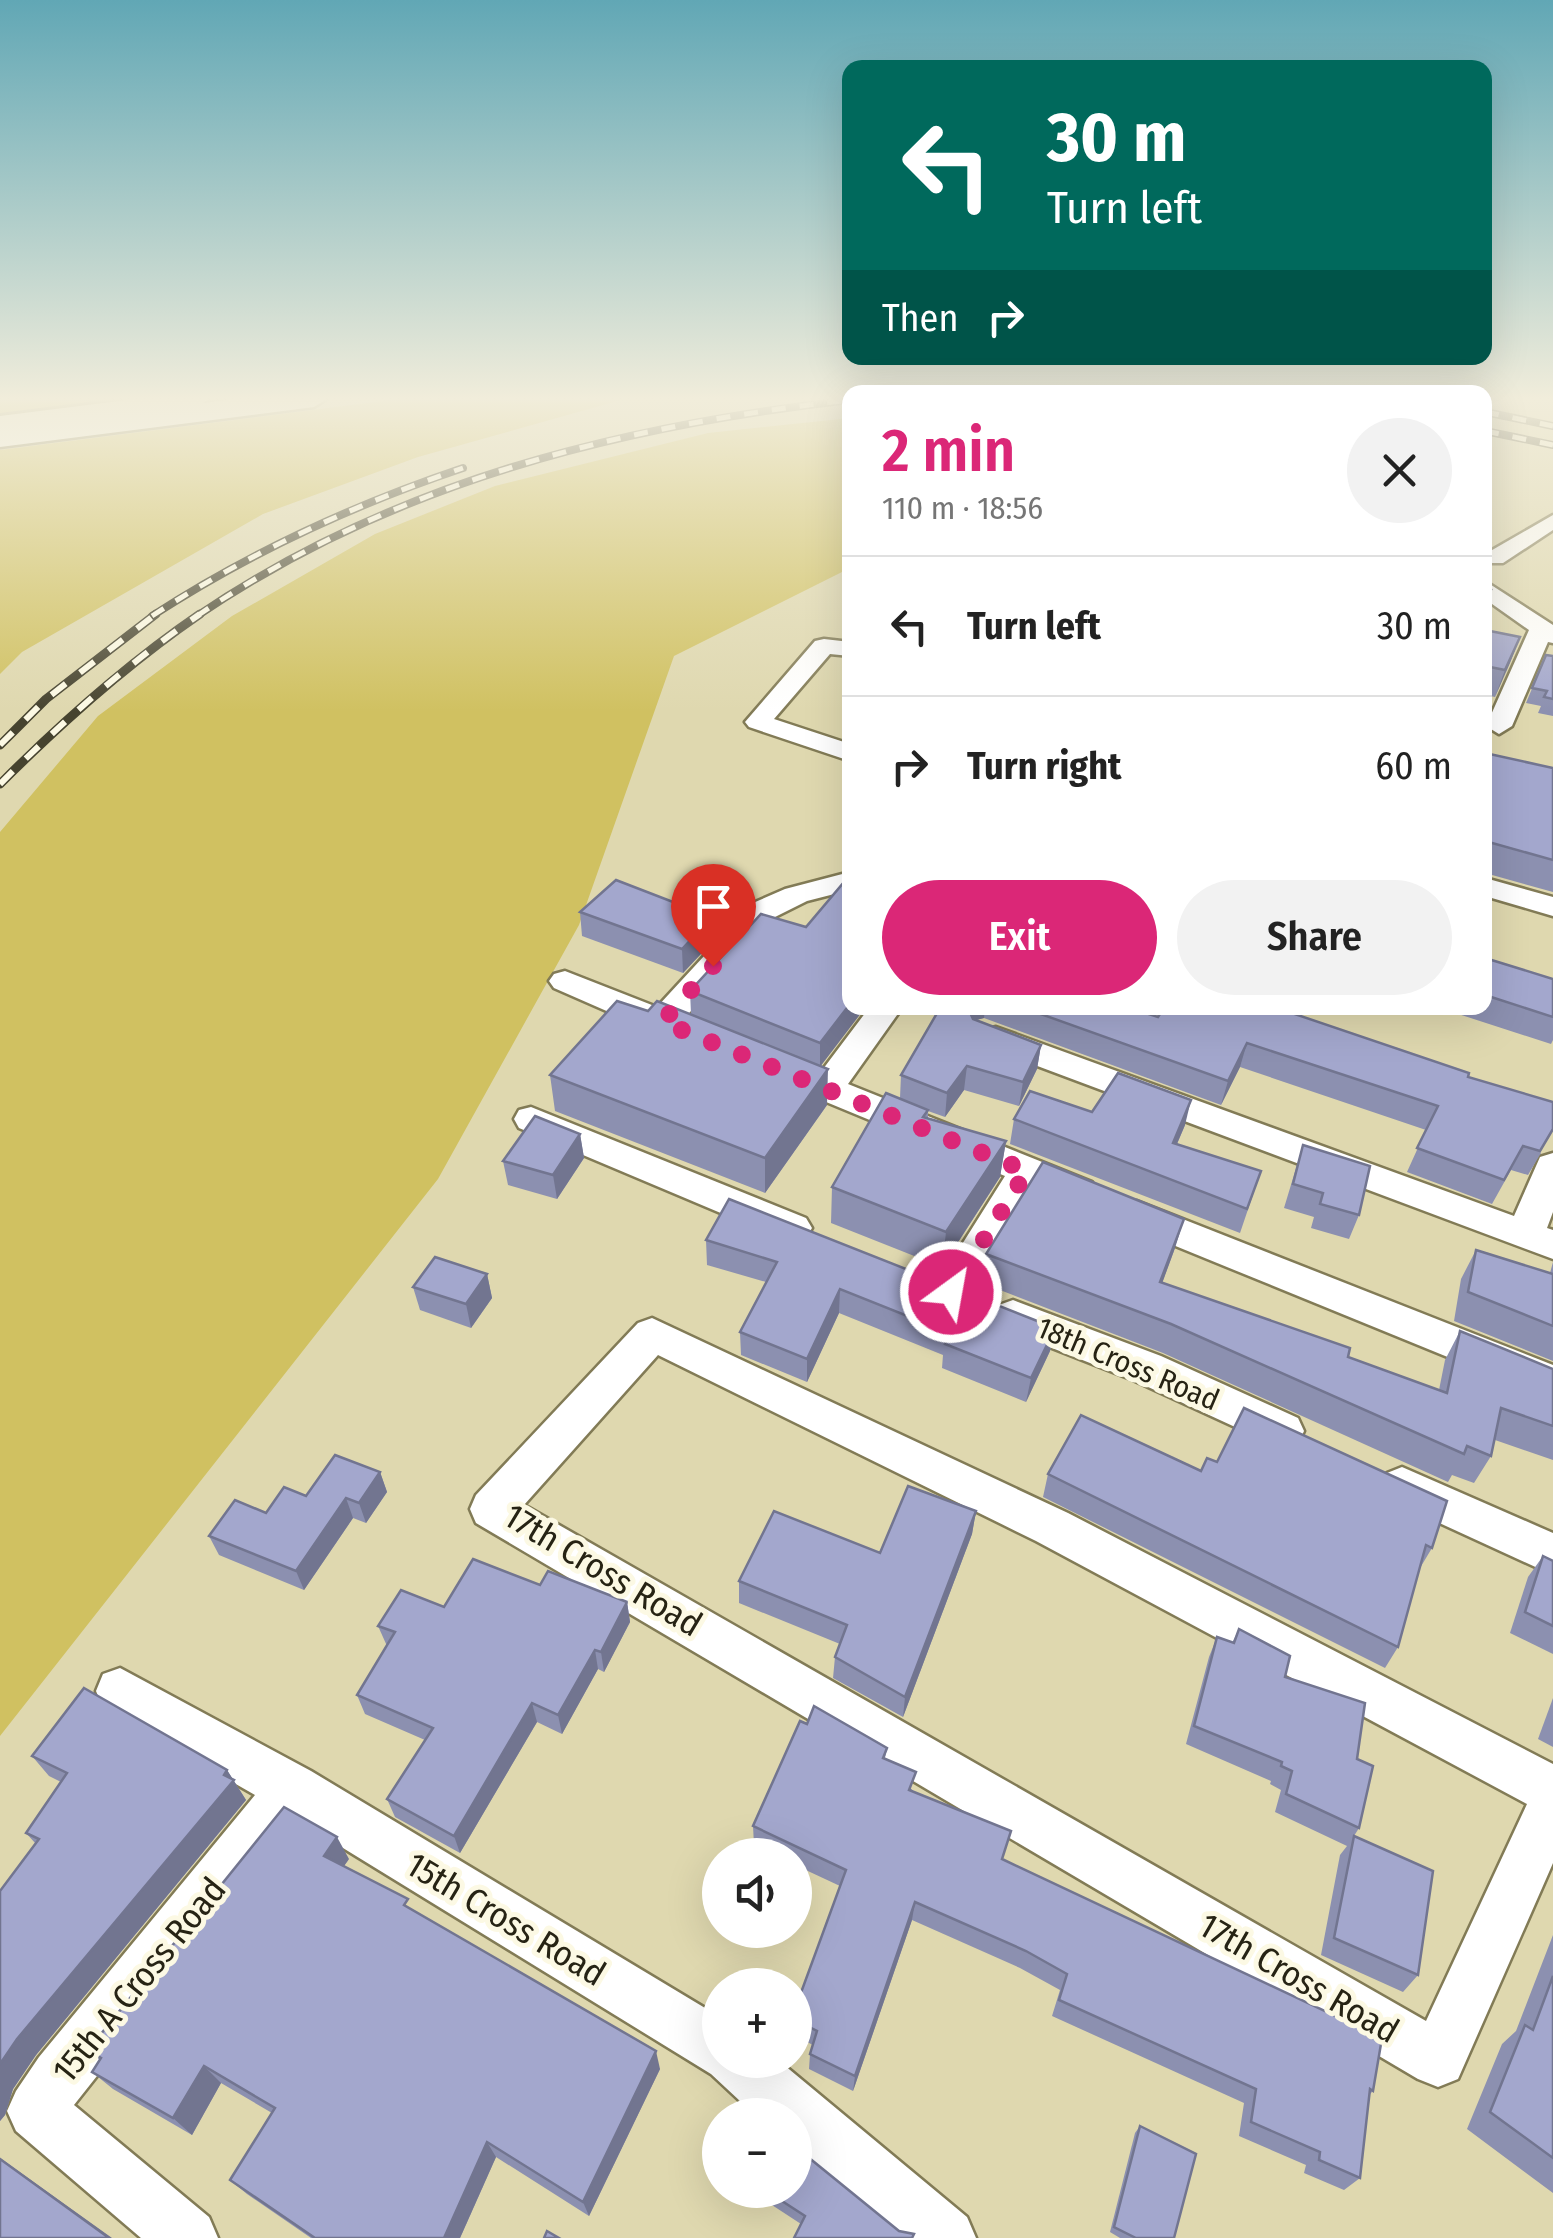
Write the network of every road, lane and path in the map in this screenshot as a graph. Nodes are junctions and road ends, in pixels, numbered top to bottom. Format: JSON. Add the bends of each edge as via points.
{"nodes":[{"id":1,"x":1553,"y":521,"type":"edge"},
{"id":2,"x":1495,"y":558,"type":"dead end"},
{"id":3,"x":1492,"y":593,"type":"edge"},
{"id":4,"x":1548,"y":633,"type":"edge"},
{"id":5,"x":842,"y":648,"type":"edge"},
{"id":6,"x":1499,"y":726,"type":"dead end"},
{"id":7,"x":842,"y":750,"type":"edge"},
{"id":8,"x":842,"y":883,"type":"edge"},
{"id":9,"x":1492,"y":888,"type":"edge"},
{"id":10,"x":1553,"y":907,"type":"edge"},
{"id":11,"x":565,"y":980,"type":"dead end"},
{"id":12,"x":881,"y":1015,"type":"edge"},
{"id":13,"x":662,"y":1022,"type":"junction"},
{"id":14,"x":985,"y":1033,"type":"edge"},
{"id":15,"x":698,"y":1036,"type":"edge"},
{"id":16,"x":753,"y":1059,"type":"edge"},
{"id":17,"x":826,"y":1089,"type":"junction"},
{"id":18,"x":531,"y":1119,"type":"edge"},
{"id":19,"x":1553,"y":1166,"type":"edge"},
{"id":20,"x":1027,"y":1171,"type":"junction"},
{"id":21,"x":1539,"y":1240,"type":"edge"},
{"id":22,"x":834,"y":1246,"type":"edge"},
{"id":23,"x":1553,"y":1383,"type":"edge"},
{"id":24,"x":1323,"y":1450,"type":"edge"},
{"id":25,"x":1376,"y":1474,"type":"edge"},
{"id":26,"x":1553,"y":1555,"type":"edge"},
{"id":27,"x":120,"y":1691,"type":"dead end"},
{"id":28,"x":293,"y":1789,"type":"junction"},
{"id":29,"x":1553,"y":1791,"type":"edge"},
{"id":30,"x":1553,"y":1804,"type":"edge"},
{"id":31,"x":702,"y":2039,"type":"edge"},
{"id":32,"x":755,"y":2078,"type":"edge"},
{"id":33,"x":188,"y":2238,"type":"edge"},
{"id":34,"x":946,"y":2238,"type":"edge"}],
"edges":[{"from":1,"to":2,"type":"street"},
{"from":3,"to":4,"type":"street"},
{"from":4,"to":6,"type":"street"},
{"from":5,"to":7,"type":"street","via":[[824,646],[758,722]]},
{"from":8,"to":13,"type":"street","via":[[764,910]]},
{"from":9,"to":10,"type":"street"},
{"from":11,"to":13,"type":"street"},
{"from":12,"to":17,"type":"street"},
{"from":13,"to":15,"type":"street"},
{"from":14,"to":21,"type":"street"},
{"from":16,"to":17,"type":"street"},
{"from":17,"to":20,"type":"street"},
{"from":18,"to":22,"type":"street"},
{"from":19,"to":21,"type":"street"},
{"from":20,"to":23,"type":"street"},
{"from":20,"to":24,"type":"street","name":"18th Cross Road","via":[[934,1285],[1146,1368]]},
{"from":25,"to":26,"type":"street"},
{"from":27,"to":28,"type":"street","name":"15th Cross Road"},
{"from":28,"to":31,"type":"street","name":"15th Cross Road"},
{"from":28,"to":33,"type":"street","name":"15th A Cross Road","via":[[36,2111]]},
{"from":29,"to":30,"type":"street","name":"17th Cross Road","via":[[1052,1528],[652,1334],[492,1509],[1438,2059]]},
{"from":32,"to":34,"type":"street"}]}
